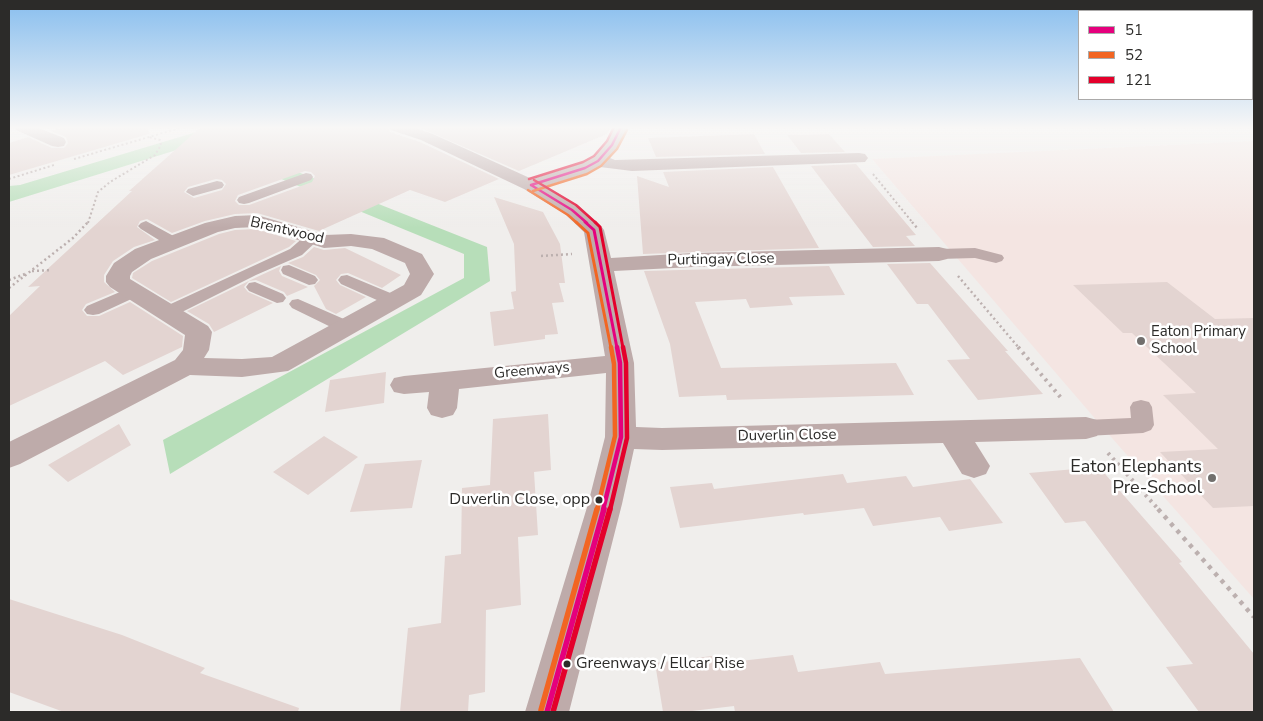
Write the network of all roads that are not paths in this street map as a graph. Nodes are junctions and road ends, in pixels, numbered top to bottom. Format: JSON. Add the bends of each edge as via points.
{"nodes":[{"id":1,"x":478,"y":161,"type":"edge"},
{"id":2,"x":598,"y":161,"type":"joint"},
{"id":3,"x":729,"y":161,"type":"edge"},
{"id":4,"x":306,"y":176,"type":"dead end"},
{"id":5,"x":217,"y":185,"type":"dead end"},
{"id":6,"x":531,"y":185,"type":"junction"},
{"id":7,"x":193,"y":192,"type":"dead end"},
{"id":8,"x":244,"y":200,"type":"dead end"},
{"id":9,"x":146,"y":226,"type":"dead end"},
{"id":10,"x":311,"y":239,"type":"junction"},
{"id":11,"x":173,"y":242,"type":"junction"},
{"id":12,"x":939,"y":254,"type":"joint"},
{"id":13,"x":996,"y":258,"type":"dead end"},
{"id":14,"x":602,"y":265,"type":"junction"},
{"id":15,"x":280,"y":266,"type":"junction"},
{"id":16,"x":248,"y":278,"type":"junction"},
{"id":17,"x":309,"y":280,"type":"dead end"},
{"id":18,"x":347,"y":280,"type":"dead end"},
{"id":19,"x":134,"y":291,"type":"junction"},
{"id":20,"x":277,"y":298,"type":"dead end"},
{"id":21,"x":394,"y":301,"type":"junction"},
{"id":22,"x":298,"y":304,"type":"dead end"},
{"id":23,"x":93,"y":310,"type":"dead end"},
{"id":24,"x":168,"y":312,"type":"junction"},
{"id":25,"x":346,"y":327,"type":"junction"},
{"id":26,"x":620,"y":363,"type":"junction"},
{"id":27,"x":186,"y":366,"type":"junction"},
{"id":28,"x":444,"y":380,"type":"junction"},
{"id":29,"x":404,"y":385,"type":"dead end"},
{"id":30,"x":1141,"y":407,"type":"dead end"},
{"id":31,"x":442,"y":408,"type":"dead end"},
{"id":32,"x":1086,"y":428,"type":"joint"},
{"id":33,"x":953,"y":433,"type":"junction"},
{"id":34,"x":622,"y":437,"type":"junction"},
{"id":35,"x":9,"y":456,"type":"edge"},
{"id":36,"x":974,"y":466,"type":"dead end"},
{"id":37,"x":547,"y":712,"type":"edge"}],
"edges":[{"from":1,"to":6,"type":"street"},
{"from":2,"to":3,"type":"street","via":[[632,166]]},
{"from":2,"to":6,"type":"street"},
{"from":4,"to":8,"type":"lane"},
{"from":5,"to":7,"type":"lane"},
{"from":6,"to":14,"type":"street","via":[[572,210],[594,230]]},
{"from":9,"to":11,"type":"lane"},
{"from":10,"to":11,"type":"street","name":"Brentwood","via":[[273,225],[248,221],[212,227]]},
{"from":10,"to":15,"type":"lane"},
{"from":10,"to":21,"type":"street","name":"Brentwood","via":[[376,243],[414,259],[422,274],[413,290]]},
{"from":11,"to":19,"type":"street","name":"Brentwood","via":[[143,254],[122,268],[118,282]]},
{"from":12,"to":13,"type":"lane","via":[[975,253]]},
{"from":12,"to":14,"type":"street","name":"Purtingay Close","via":[[844,265],[636,262]]},
{"from":14,"to":26,"type":"street"},
{"from":15,"to":16,"type":"lane"},
{"from":15,"to":17,"type":"lane"},
{"from":16,"to":20,"type":"lane"},
{"from":16,"to":24,"type":"lane"},
{"from":18,"to":21,"type":"lane"},
{"from":19,"to":23,"type":"lane"},
{"from":19,"to":24,"type":"street","name":"Brentwood"},
{"from":21,"to":25,"type":"street","name":"Brentwood"},
{"from":22,"to":25,"type":"lane"},
{"from":24,"to":27,"type":"street","name":"Brentwood","via":[[200,332],[196,350]]},
{"from":25,"to":27,"type":"street","name":"Brentwood","via":[[278,365],[242,368]]},
{"from":26,"to":28,"type":"street","name":"Greenways"},
{"from":26,"to":34,"type":"street"},
{"from":27,"to":35,"type":"street","name":"Brentwood"},
{"from":28,"to":29,"type":"street","name":"Greenways"},
{"from":28,"to":31,"type":"street"},
{"from":30,"to":32,"type":"lane","via":[[1144,425]]},
{"from":32,"to":33,"type":"street","name":"Duverlin Close"},
{"from":33,"to":34,"type":"street","name":"Duverlin Close"},
{"from":33,"to":36,"type":"street"},
{"from":34,"to":37,"type":"street"}]}
